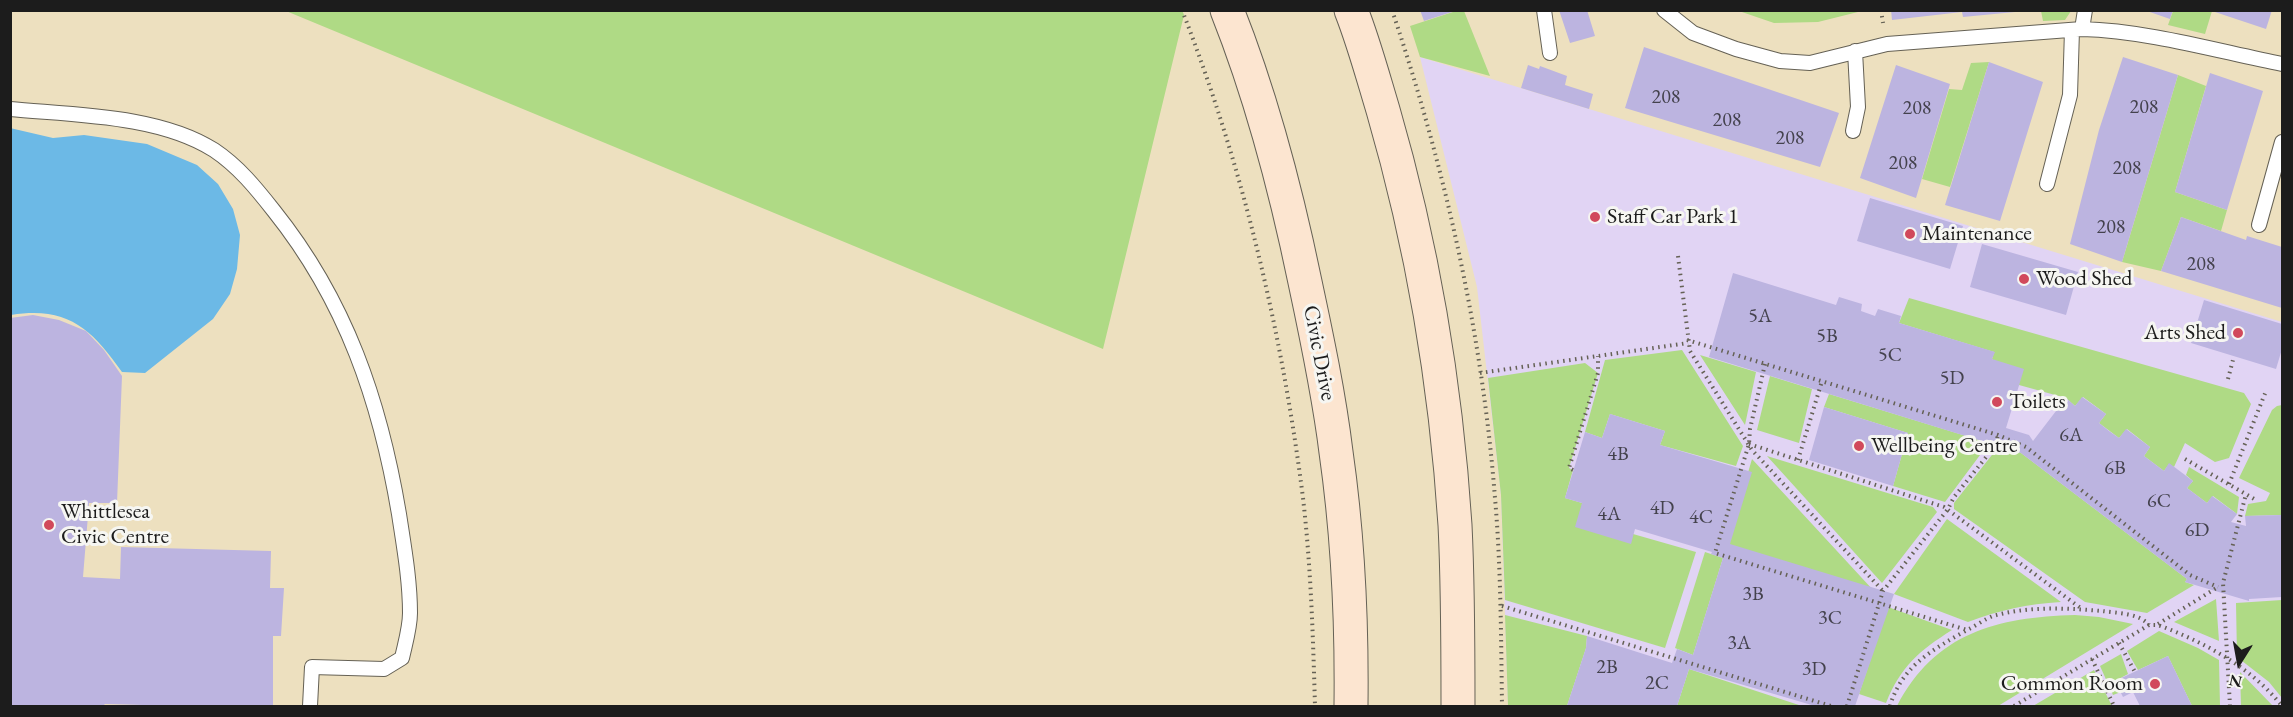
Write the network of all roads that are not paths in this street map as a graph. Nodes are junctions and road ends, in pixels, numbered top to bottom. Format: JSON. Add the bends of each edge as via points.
{"nodes":[{"id":1,"x":1227,"y":10,"type":"edge"},
{"id":2,"x":1351,"y":10,"type":"edge"},
{"id":3,"x":1544,"y":10,"type":"edge"},
{"id":4,"x":1664,"y":10,"type":"edge"},
{"id":5,"x":2085,"y":10,"type":"edge"},
{"id":6,"x":2077,"y":29,"type":"junction"},
{"id":7,"x":1856,"y":51,"type":"junction"},
{"id":8,"x":1550,"y":52,"type":"dead end"},
{"id":9,"x":2283,"y":64,"type":"edge"},
{"id":10,"x":10,"y":98,"type":"edge"},
{"id":11,"x":10,"y":109,"type":"edge"},
{"id":12,"x":42,"y":112,"type":"junction"},
{"id":13,"x":1853,"y":131,"type":"dead end"},
{"id":14,"x":2283,"y":142,"type":"edge"},
{"id":15,"x":2047,"y":184,"type":"dead end"},
{"id":16,"x":2259,"y":225,"type":"dead end"},
{"id":17,"x":310,"y":706,"type":"edge"},
{"id":18,"x":1351,"y":706,"type":"edge"},
{"id":19,"x":1458,"y":706,"type":"edge"}],
"edges":[{"from":1,"to":18,"type":"main road","name":"Civic Drive","via":[[1290,211],[1321,358],[1337,453],[1345,543],[1352,629]]},
{"from":2,"to":19,"type":"main road","via":[[1396,156],[1423,269],[1441,388],[1455,525]]},
{"from":3,"to":8,"type":"lane"},
{"from":4,"to":7,"type":"lane","via":[[1693,33],[1780,61],[1810,63]]},
{"from":5,"to":6,"type":"lane"},
{"from":6,"to":7,"type":"lane","via":[[1887,44]]},
{"from":6,"to":9,"type":"lane","via":[[2154,37]]},
{"from":6,"to":15,"type":"lane","via":[[2070,95]]},
{"from":7,"to":13,"type":"lane","via":[[1858,107]]},
{"from":10,"to":12,"type":"lane"},
{"from":11,"to":12,"type":"lane"},
{"from":12,"to":17,"type":"lane","via":[[121,119],[170,131],[213,150],[249,178],[299,242],[341,314],[369,386],[390,464],[405,553],[410,615],[402,658],[384,669],[312,667]]},
{"from":14,"to":16,"type":"lane"}]}
